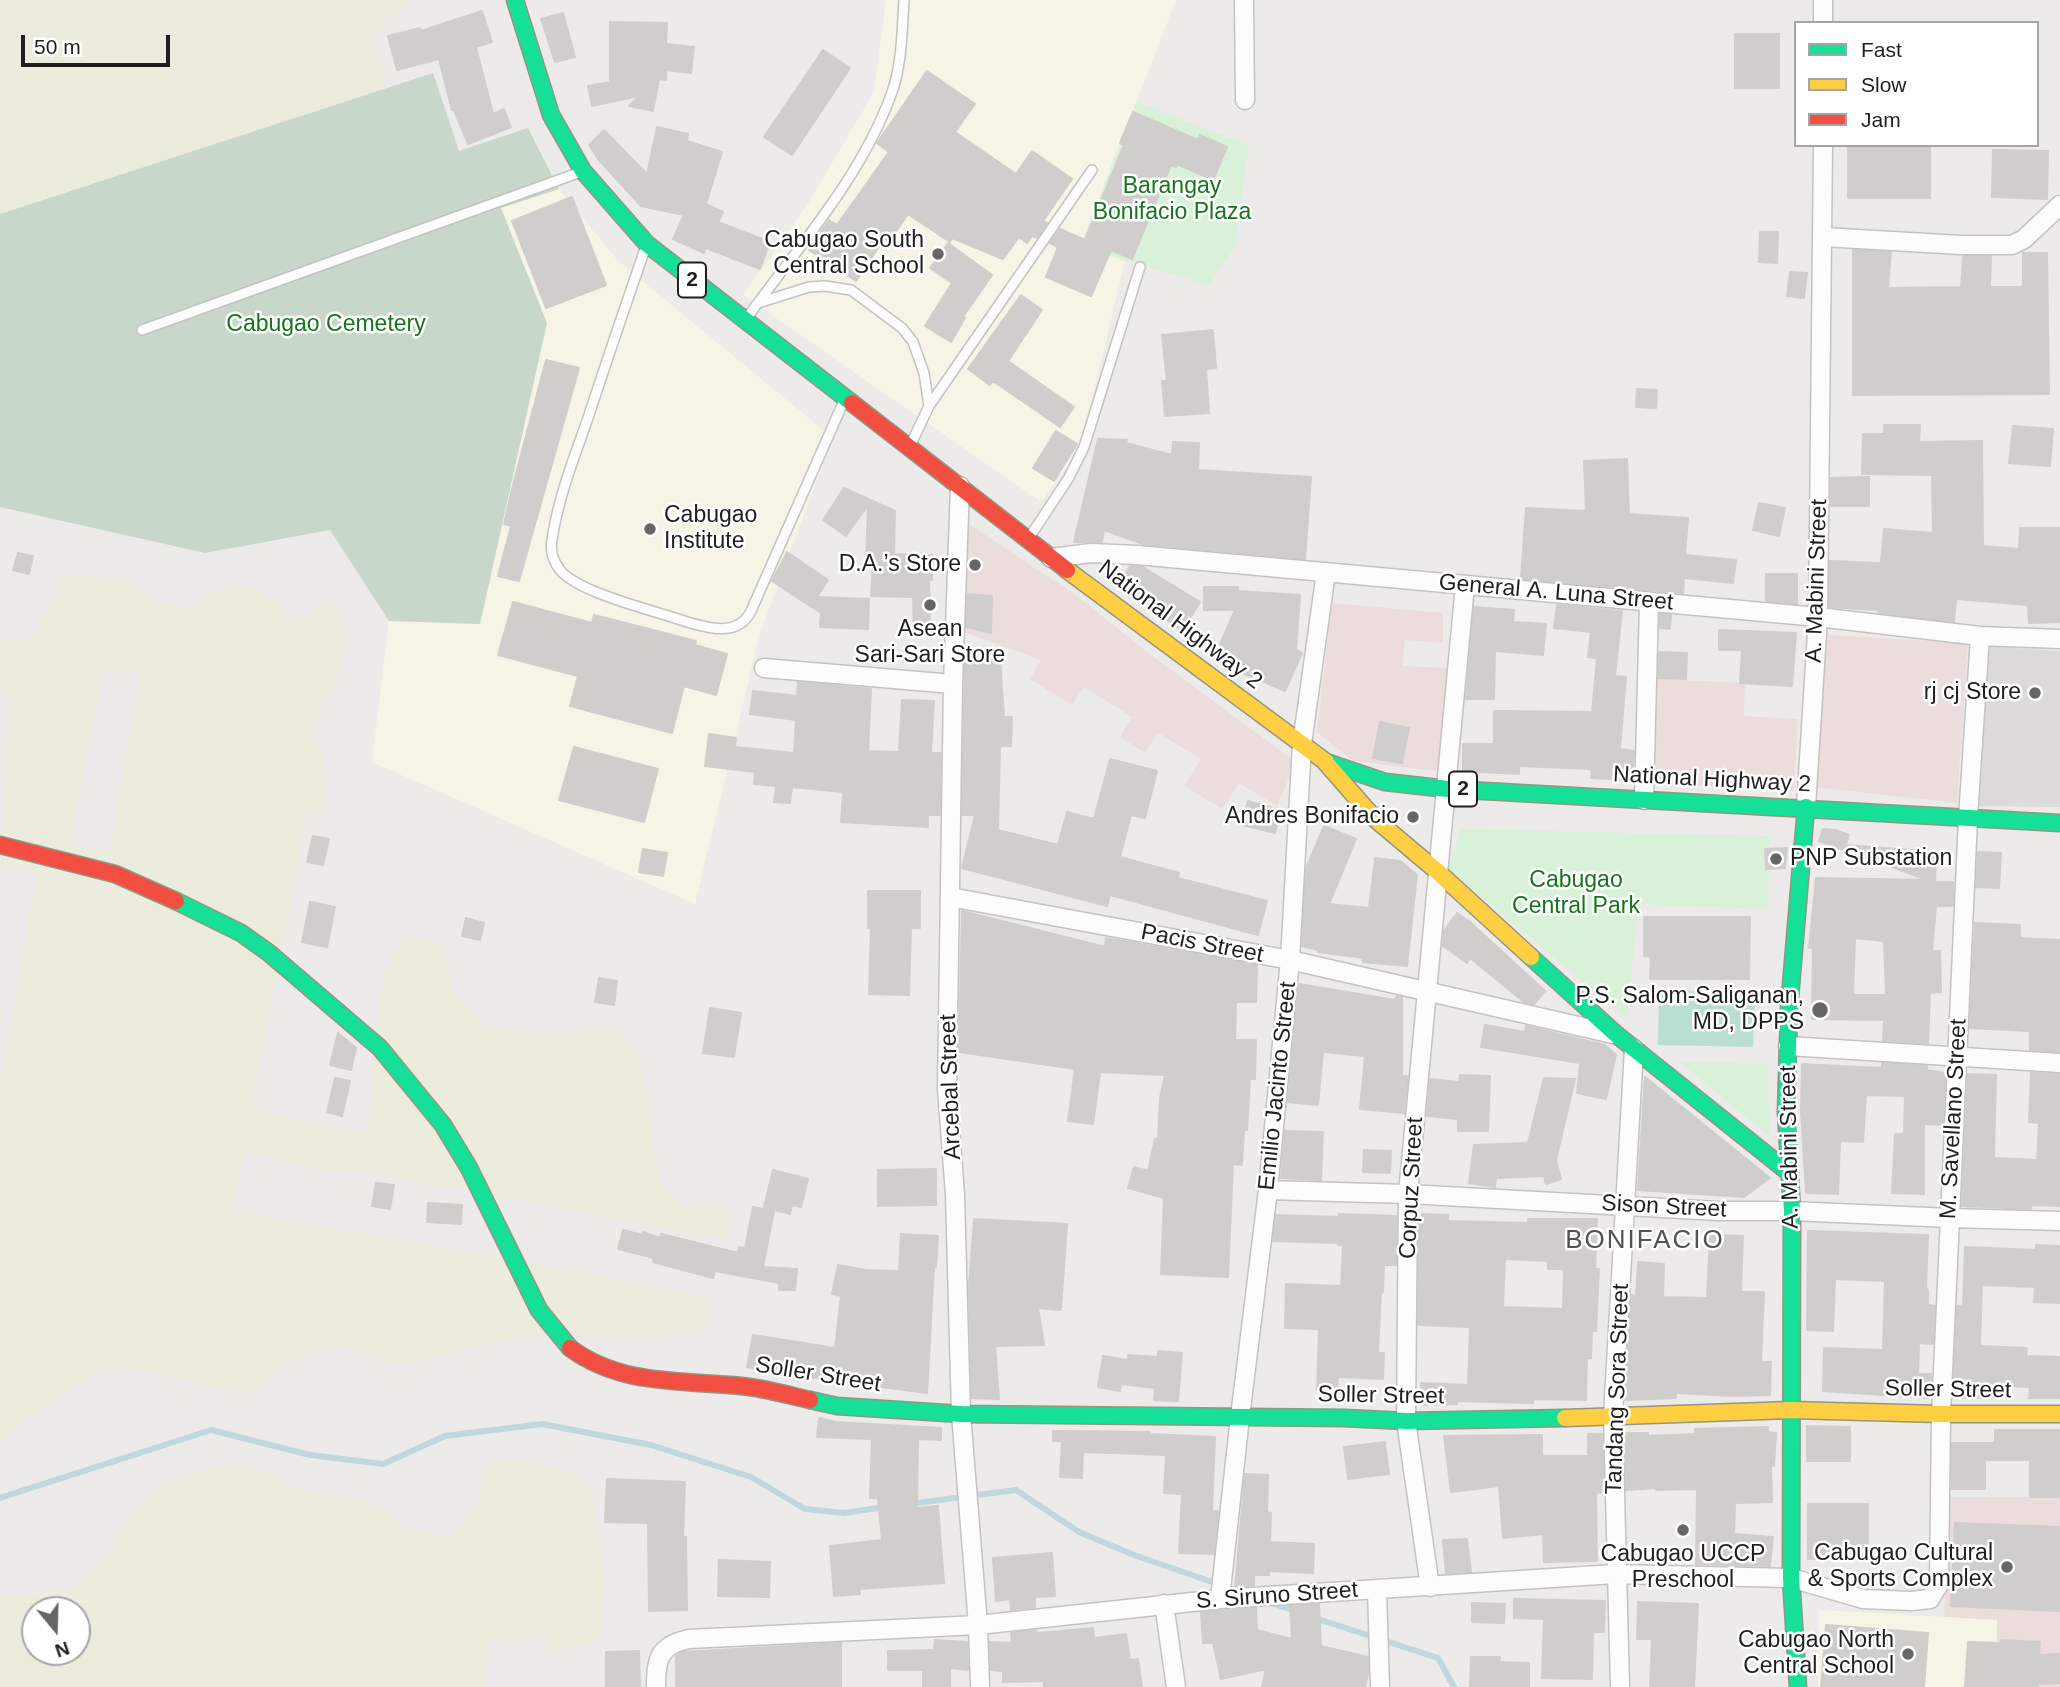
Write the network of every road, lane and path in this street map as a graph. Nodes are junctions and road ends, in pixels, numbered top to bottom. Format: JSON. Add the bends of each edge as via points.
{"nodes":[{"id":1,"x":515,"y":0,"type":"edge"},
{"id":2,"x":904,"y":0,"type":"edge"},
{"id":3,"x":1244,"y":0,"type":"edge"},
{"id":4,"x":1823,"y":0,"type":"edge"},
{"id":5,"x":1823,"y":21,"type":"edge"},
{"id":6,"x":1245,"y":100,"type":"dead end"},
{"id":7,"x":1823,"y":147,"type":"edge"},
{"id":8,"x":1091,"y":170,"type":"dead end"},
{"id":9,"x":583,"y":171,"type":"junction"},
{"id":10,"x":2060,"y":205,"type":"edge"},
{"id":11,"x":1823,"y":237,"type":"junction"},
{"id":12,"x":647,"y":244,"type":"junction"},
{"id":13,"x":1140,"y":267,"type":"dead end"},
{"id":14,"x":757,"y":303,"type":"junction"},
{"id":15,"x":745,"y":320,"type":"junction"},
{"id":16,"x":142,"y":331,"type":"dead end"},
{"id":17,"x":846,"y":397,"type":"junction"},
{"id":18,"x":929,"y":406,"type":"junction"},
{"id":19,"x":910,"y":446,"type":"junction"},
{"id":20,"x":960,"y":486,"type":"junction"},
{"id":21,"x":1028,"y":540,"type":"junction"},
{"id":22,"x":1051,"y":558,"type":"junction"},
{"id":23,"x":1326,"y":572,"type":"junction"},
{"id":24,"x":1465,"y":585,"type":"junction"},
{"id":25,"x":1648,"y":602,"type":"junction"},
{"id":26,"x":1818,"y":617,"type":"junction"},
{"id":27,"x":1980,"y":636,"type":"junction"},
{"id":28,"x":2060,"y":639,"type":"edge"},
{"id":29,"x":764,"y":668,"type":"dead end"},
{"id":30,"x":953,"y":684,"type":"junction"},
{"id":31,"x":1302,"y":744,"type":"junction"},
{"id":32,"x":1325,"y":762,"type":"junction"},
{"id":33,"x":1448,"y":789,"type":"junction"},
{"id":34,"x":1644,"y":800,"type":"junction"},
{"id":35,"x":1806,"y":807,"type":"junction"},
{"id":36,"x":1968,"y":818,"type":"junction"},
{"id":37,"x":2060,"y":823,"type":"edge"},
{"id":38,"x":0,"y":845,"type":"edge"},
{"id":39,"x":1438,"y":872,"type":"junction"},
{"id":40,"x":950,"y":897,"type":"junction"},
{"id":41,"x":1290,"y":960,"type":"junction"},
{"id":42,"x":1427,"y":993,"type":"junction"},
{"id":43,"x":1617,"y":1035,"type":"junction"},
{"id":44,"x":1788,"y":1046,"type":"junction"},
{"id":45,"x":1634,"y":1049,"type":"junction"},
{"id":46,"x":1958,"y":1056,"type":"junction"},
{"id":47,"x":2060,"y":1063,"type":"edge"},
{"id":48,"x":1787,"y":1171,"type":"junction"},
{"id":49,"x":1268,"y":1189,"type":"junction"},
{"id":50,"x":1408,"y":1194,"type":"junction"},
{"id":51,"x":1625,"y":1204,"type":"junction"},
{"id":52,"x":1792,"y":1211,"type":"junction"},
{"id":53,"x":1950,"y":1219,"type":"junction"},
{"id":54,"x":2060,"y":1221,"type":"edge"},
{"id":55,"x":1791,"y":1410,"type":"junction"},
{"id":56,"x":961,"y":1413,"type":"junction"},
{"id":57,"x":2060,"y":1413,"type":"edge"},
{"id":58,"x":1941,"y":1414,"type":"junction"},
{"id":59,"x":1613,"y":1416,"type":"junction"},
{"id":60,"x":1240,"y":1417,"type":"junction"},
{"id":61,"x":1406,"y":1421,"type":"junction"},
{"id":62,"x":1615,"y":1574,"type":"junction"},
{"id":63,"x":1791,"y":1578,"type":"junction"},
{"id":64,"x":1430,"y":1587,"type":"junction"},
{"id":65,"x":1377,"y":1590,"type":"junction"},
{"id":66,"x":1220,"y":1599,"type":"junction"},
{"id":67,"x":1930,"y":1599,"type":"joint"},
{"id":68,"x":1164,"y":1604,"type":"junction"},
{"id":69,"x":978,"y":1625,"type":"junction"},
{"id":70,"x":656,"y":1687,"type":"edge"},
{"id":71,"x":980,"y":1687,"type":"edge"},
{"id":72,"x":1176,"y":1687,"type":"edge"},
{"id":73,"x":1380,"y":1687,"type":"edge"},
{"id":74,"x":1620,"y":1687,"type":"edge"},
{"id":75,"x":1798,"y":1687,"type":"edge"}],
"edges":[{"from":1,"to":9,"type":"main road","name":"National Highway 2","number":"2","via":[[551,115]]},
{"from":2,"to":14,"type":"lane","via":[[892,94],[870,140],[835,201]]},
{"from":3,"to":6,"type":"street"},
{"from":4,"to":5,"type":"street"},
{"from":7,"to":11,"type":"street","name":"A. Mabini Street"},
{"from":8,"to":18,"type":"lane"},
{"from":9,"to":12,"type":"main road","name":"National Highway 2","number":"2"},
{"from":9,"to":16,"type":"lane"},
{"from":10,"to":11,"type":"street","via":[[2012,245]]},
{"from":11,"to":26,"type":"street","name":"A. Mabini Street"},
{"from":12,"to":15,"type":"main road","name":"National Highway 2","number":"2"},
{"from":12,"to":17,"type":"lane","via":[[565,485],[552,541],[555,562],[570,579],[688,622],[721,629],[741,626]]},
{"from":13,"to":21,"type":"lane","via":[[1084,447]]},
{"from":14,"to":15,"type":"lane"},
{"from":14,"to":18,"type":"lane","via":[[809,287],[851,290],[902,328],[913,342]]},
{"from":15,"to":17,"type":"main road","name":"National Highway 2","number":"2"},
{"from":17,"to":19,"type":"main road","name":"National Highway 2","number":"2"},
{"from":18,"to":19,"type":"lane"},
{"from":19,"to":20,"type":"main road","name":"National Highway 2","number":"2"},
{"from":20,"to":21,"type":"main road","name":"National Highway 2","number":"2"},
{"from":20,"to":30,"type":"street","name":"Arcebal Street"},
{"from":21,"to":22,"type":"main road","name":"National Highway 2","number":"2"},
{"from":22,"to":23,"type":"street","name":"General A. Luna Street","via":[[1091,553],[1137,555]]},
{"from":22,"to":31,"type":"main road","name":"National Highway 2","number":"2"},
{"from":23,"to":24,"type":"street","name":"General A. Luna Street"},
{"from":23,"to":31,"type":"street","name":"Emilio Jacinto Street"},
{"from":24,"to":25,"type":"street","name":"General A. Luna Street"},
{"from":24,"to":33,"type":"street","name":"Corpuz Street"},
{"from":25,"to":26,"type":"street","name":"General A. Luna Street"},
{"from":25,"to":34,"type":"street"},
{"from":26,"to":27,"type":"street","name":"General A. Luna Street"},
{"from":26,"to":35,"type":"street","name":"A. Mabini Street"},
{"from":27,"to":28,"type":"street","name":"General A. Luna Street"},
{"from":27,"to":36,"type":"street","name":"M. Savellano Street"},
{"from":29,"to":30,"type":"street"},
{"from":30,"to":40,"type":"street","name":"Arcebal Street"},
{"from":31,"to":32,"type":"main road","name":"National Highway 2","number":"2"},
{"from":31,"to":41,"type":"street","name":"Emilio Jacinto Street"},
{"from":32,"to":33,"type":"main road","name":"National Highway 2","number":"2","via":[[1385,782]]},
{"from":32,"to":39,"type":"main road","via":[[1375,819]]},
{"from":33,"to":34,"type":"main road","name":"National Highway 2","number":"2"},
{"from":33,"to":39,"type":"street","name":"Corpuz Street"},
{"from":34,"to":35,"type":"main road","name":"National Highway 2","number":"2"},
{"from":35,"to":36,"type":"main road","name":"National Highway 2","number":"2"},
{"from":35,"to":44,"type":"main road","name":"A. Mabini Street"},
{"from":36,"to":37,"type":"main road","name":"National Highway 2","number":"2"},
{"from":36,"to":46,"type":"street","name":"M. Savellano Street"},
{"from":38,"to":56,"type":"main road","name":"Soller Street","via":[[115,874],[241,933],[380,1048],[443,1125],[539,1310],[567,1346],[582,1357],[648,1380],[744,1386],[837,1406]]},
{"from":39,"to":42,"type":"street","name":"Corpuz Street"},
{"from":39,"to":43,"type":"main road"},
{"from":40,"to":41,"type":"street","name":"Pacis Street"},
{"from":40,"to":56,"type":"street","name":"Arcebal Street","via":[[947,1088]]},
{"from":41,"to":42,"type":"street","name":"Pacis Street"},
{"from":41,"to":49,"type":"street","name":"Emilio Jacinto Street"},
{"from":42,"to":43,"type":"street","name":"Pacis Street"},
{"from":42,"to":50,"type":"street","name":"Corpuz Street"},
{"from":43,"to":45,"type":"main road"},
{"from":44,"to":46,"type":"street"},
{"from":44,"to":48,"type":"main road","name":"A. Mabini Street"},
{"from":45,"to":48,"type":"main road"},
{"from":45,"to":51,"type":"street","name":"Tandang Sora Street"},
{"from":46,"to":47,"type":"street"},
{"from":46,"to":53,"type":"street","name":"M. Savellano Street"},
{"from":48,"to":52,"type":"main road","name":"A. Mabini Street"},
{"from":49,"to":50,"type":"street","name":"Sison Street"},
{"from":49,"to":60,"type":"street","name":"Emilio Jacinto Street"},
{"from":50,"to":51,"type":"street","name":"Sison Street"},
{"from":50,"to":61,"type":"street","name":"Corpuz Street"},
{"from":51,"to":52,"type":"street","name":"Sison Street"},
{"from":51,"to":59,"type":"street","name":"Tandang Sora Street"},
{"from":52,"to":53,"type":"street","name":"Sison Street"},
{"from":52,"to":55,"type":"main road","name":"A. Mabini Street"},
{"from":53,"to":54,"type":"street","name":"Sison Street"},
{"from":53,"to":58,"type":"street","name":"M. Savellano Street"},
{"from":55,"to":58,"type":"main road","name":"Soller Street"},
{"from":55,"to":59,"type":"main road","name":"Soller Street"},
{"from":55,"to":63,"type":"main road","name":"A. Mabini Street"},
{"from":56,"to":60,"type":"main road","name":"Soller Street"},
{"from":56,"to":69,"type":"street","name":"Arcebal Street"},
{"from":57,"to":58,"type":"main road","name":"Soller Street"},
{"from":58,"to":67,"type":"street","name":"M. Savellano Street","via":[[1939,1584]]},
{"from":59,"to":61,"type":"main road","name":"Soller Street"},
{"from":59,"to":62,"type":"street","name":"Tandang Sora Street"},
{"from":60,"to":61,"type":"main road","name":"Soller Street"},
{"from":60,"to":66,"type":"street","name":"Emilio Jacinto Street"},
{"from":61,"to":64,"type":"street","name":"Corpuz Street"},
{"from":62,"to":63,"type":"street","name":"S. Siruno Street"},
{"from":62,"to":64,"type":"street","name":"S. Siruno Street"},
{"from":62,"to":74,"type":"street","name":"Tandang Sora Street"},
{"from":63,"to":67,"type":"street","name":"S. Siruno Street","via":[[1863,1599]]},
{"from":63,"to":75,"type":"main road","name":"A. Mabini Street"},
{"from":64,"to":65,"type":"street","name":"S. Siruno Street"},
{"from":65,"to":66,"type":"street","name":"S. Siruno Street"},
{"from":65,"to":73,"type":"street"},
{"from":66,"to":68,"type":"street","name":"S. Siruno Street"},
{"from":68,"to":69,"type":"street","name":"S. Siruno Street"},
{"from":68,"to":72,"type":"street"},
{"from":69,"to":70,"type":"street","name":"S. Siruno Street","via":[[689,1639],[660,1654]]},
{"from":69,"to":71,"type":"street","name":"Arcebal Street"}]}
